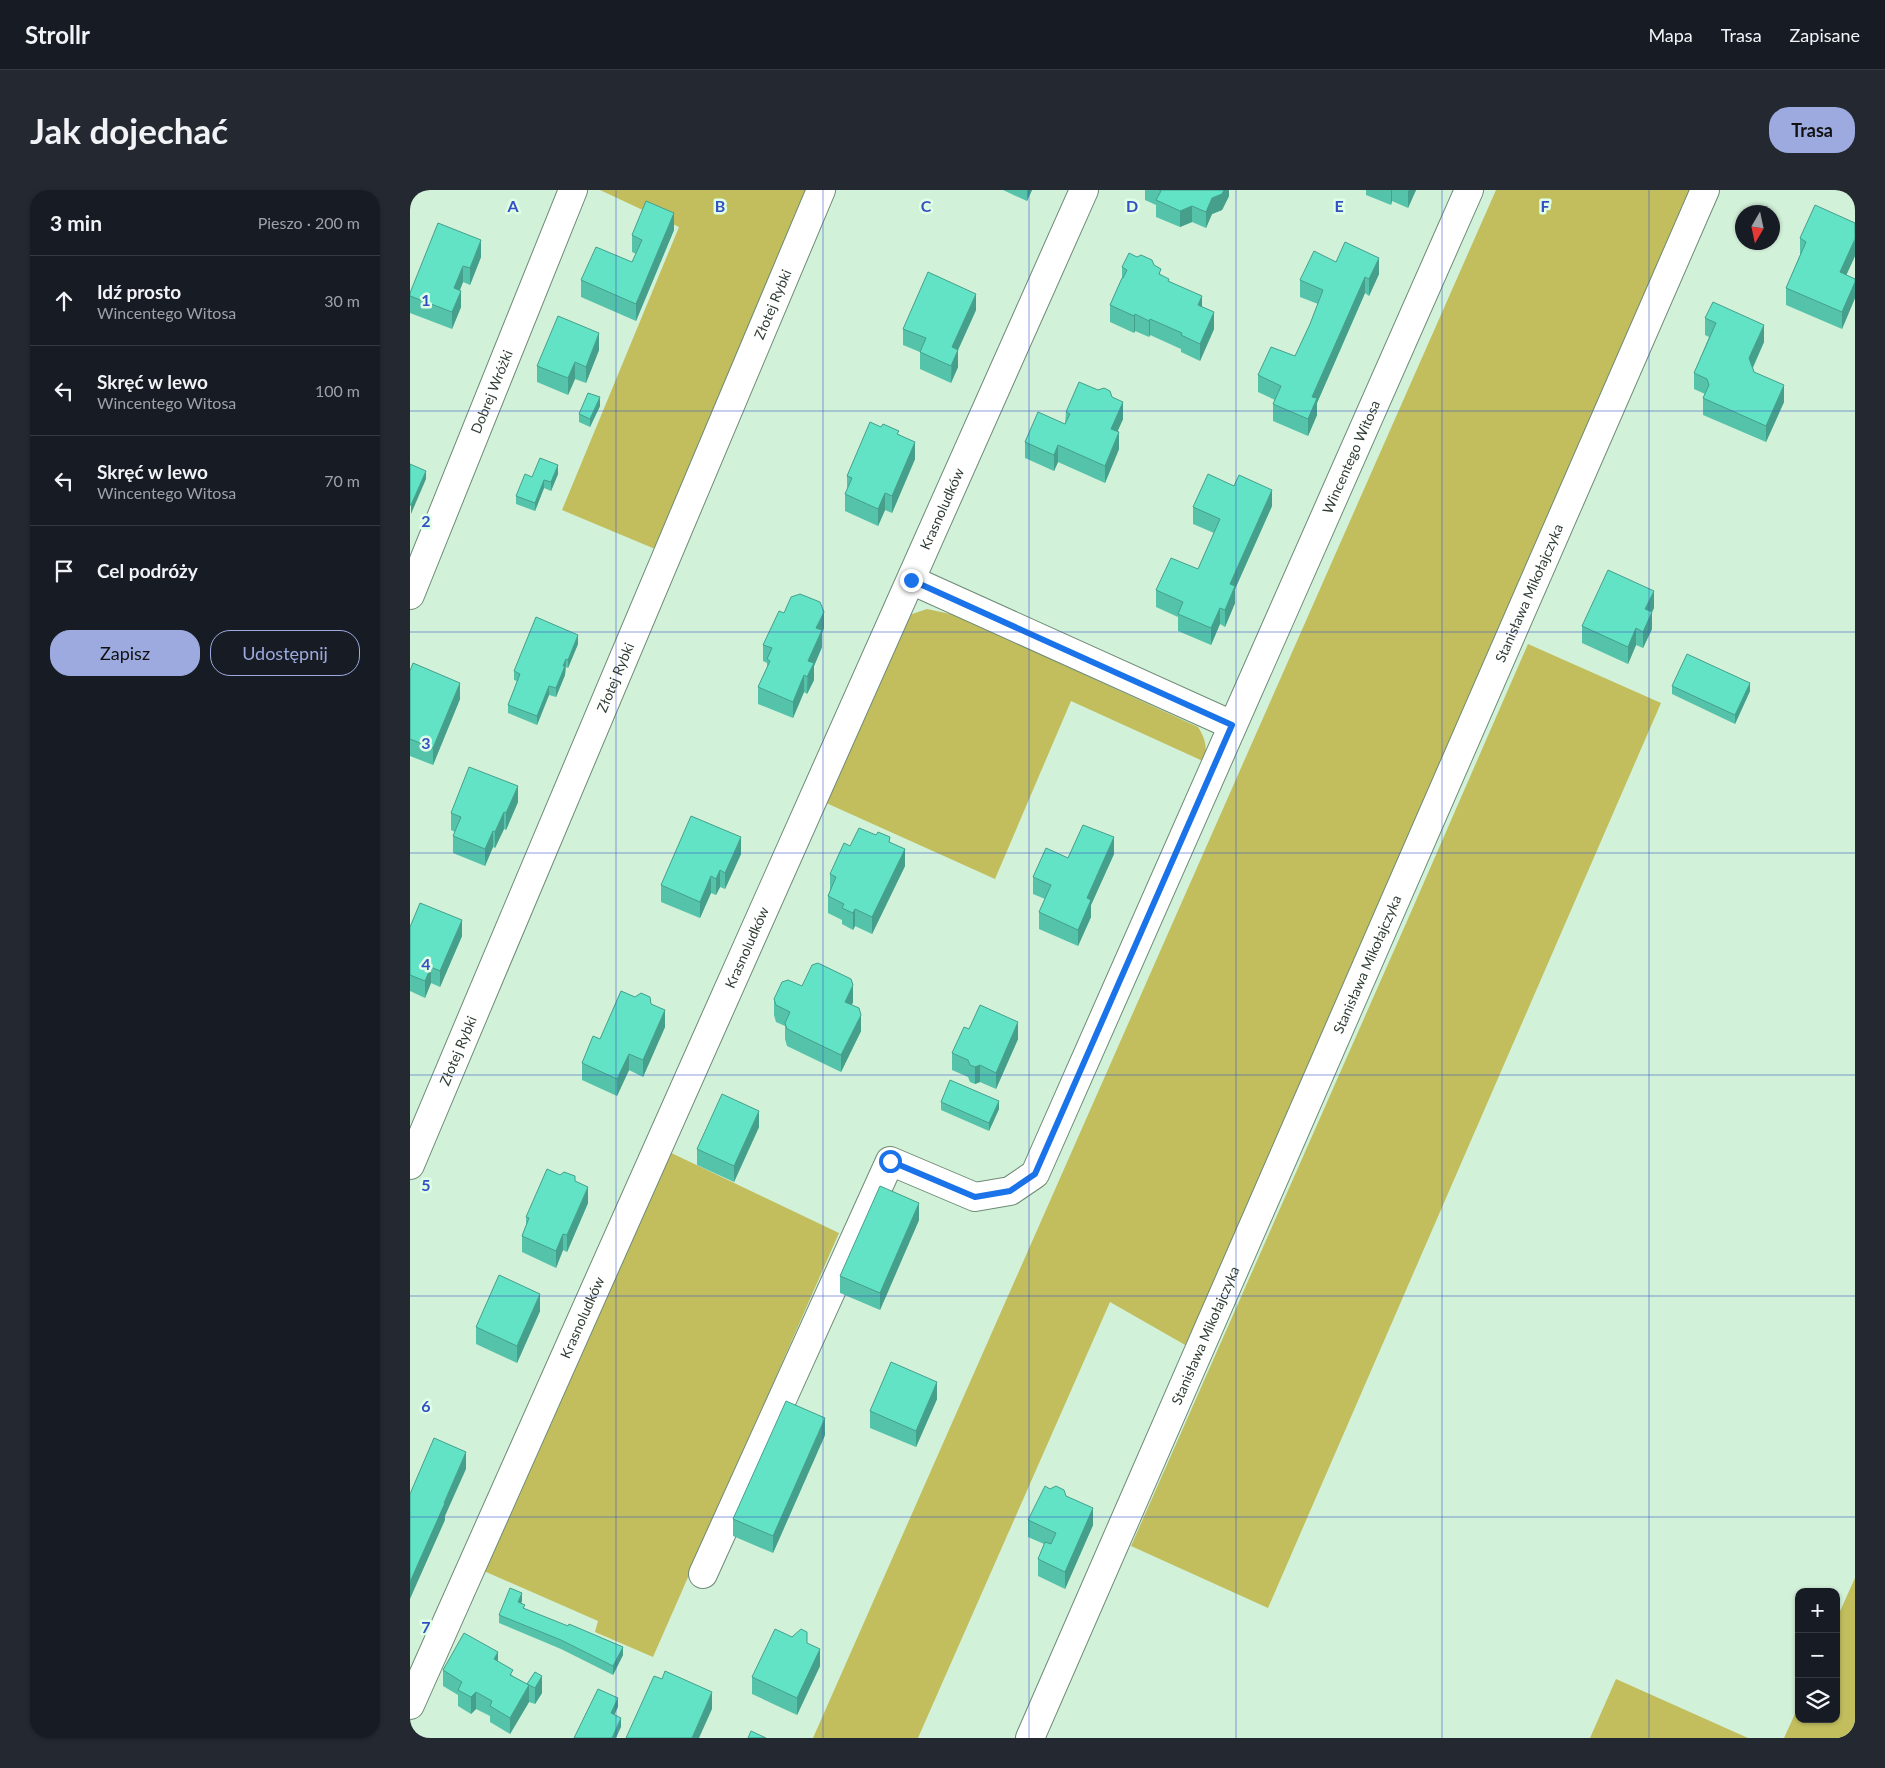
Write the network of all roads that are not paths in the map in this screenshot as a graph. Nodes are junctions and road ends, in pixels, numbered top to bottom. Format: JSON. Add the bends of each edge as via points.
{"nodes":[{"id":1,"x":573,"y":190,"type":"edge"},
{"id":2,"x":821,"y":190,"type":"edge"},
{"id":3,"x":1084,"y":190,"type":"edge"},
{"id":4,"x":1469,"y":190,"type":"edge"},
{"id":5,"x":1705,"y":190,"type":"edge"},
{"id":6,"x":911,"y":580,"type":"junction"},
{"id":7,"x":410,"y":595,"type":"edge"},
{"id":8,"x":1232,"y":725,"type":"junction"},
{"id":9,"x":410,"y":1165,"type":"edge"},
{"id":10,"x":703,"y":1574,"type":"dead end"},
{"id":11,"x":410,"y":1705,"type":"edge"},
{"id":12,"x":1030,"y":1738,"type":"edge"}],
"edges":[{"from":1,"to":7,"type":"street","name":"Dobrej Wróżki"},
{"from":2,"to":9,"type":"street","name":"Złotej Rybki"},
{"from":3,"to":6,"type":"street","name":"Krasnoludków"},
{"from":4,"to":8,"type":"street","name":"Wincentego Witosa"},
{"from":5,"to":12,"type":"street","name":"Stanisława Mikołajczyka"},
{"from":6,"to":8,"type":"street"},
{"from":6,"to":11,"type":"street","name":"Krasnoludków"},
{"from":8,"to":10,"type":"street","name":"Wincentego Witosa","via":[[1035,1174],[1010,1191],[975,1197],[890,1161]]}]}
